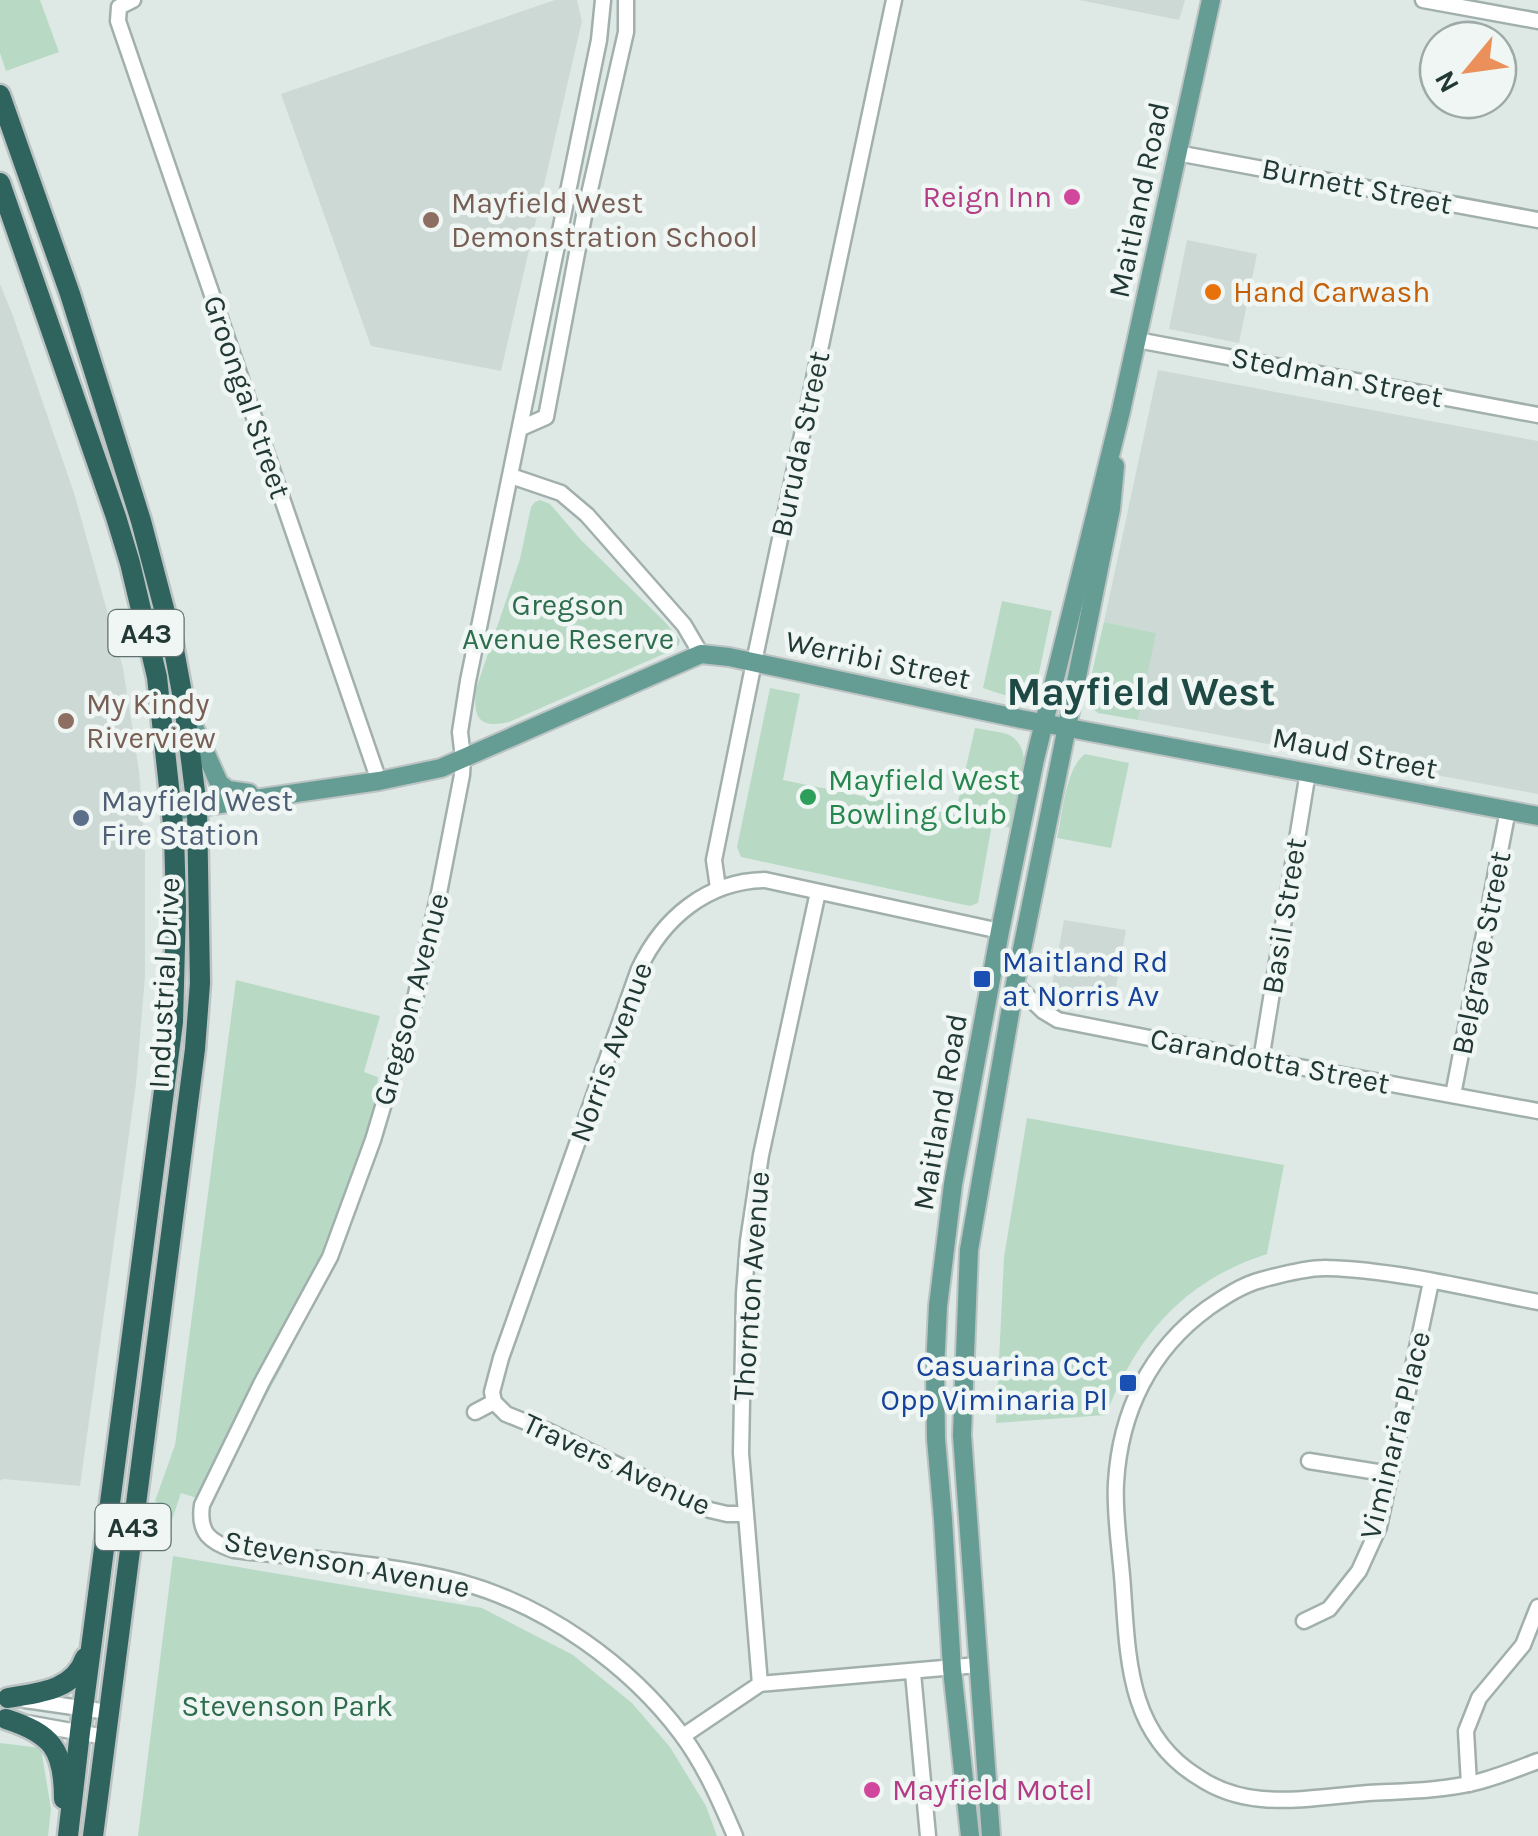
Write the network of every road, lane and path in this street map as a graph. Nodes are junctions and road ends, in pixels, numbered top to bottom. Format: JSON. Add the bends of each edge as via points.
{"nodes":[{"id":1,"x":133,"y":0,"type":"edge"},
{"id":2,"x":604,"y":0,"type":"edge"},
{"id":3,"x":626,"y":0,"type":"edge"},
{"id":4,"x":894,"y":0,"type":"edge"},
{"id":5,"x":1211,"y":0,"type":"edge"},
{"id":6,"x":1422,"y":0,"type":"edge"},
{"id":7,"x":1538,"y":22,"type":"edge"},
{"id":8,"x":0,"y":95,"type":"edge"},
{"id":9,"x":1177,"y":153,"type":"junction"},
{"id":10,"x":0,"y":183,"type":"edge"},
{"id":11,"x":1538,"y":220,"type":"edge"},
{"id":12,"x":1137,"y":340,"type":"junction"},
{"id":13,"x":1121,"y":411,"type":"junction"},
{"id":14,"x":1538,"y":415,"type":"edge"},
{"id":15,"x":521,"y":428,"type":"junction"},
{"id":16,"x":511,"y":476,"type":"junction"},
{"id":17,"x":701,"y":654,"type":"junction"},
{"id":18,"x":754,"y":662,"type":"junction"},
{"id":19,"x":184,"y":704,"type":"junction"},
{"id":20,"x":1044,"y":723,"type":"junction"},
{"id":21,"x":1066,"y":728,"type":"junction"},
{"id":22,"x":463,"y":758,"type":"junction"},
{"id":23,"x":1308,"y":772,"type":"junction"},
{"id":24,"x":379,"y":781,"type":"junction"},
{"id":25,"x":289,"y":792,"type":"junction"},
{"id":26,"x":197,"y":808,"type":"junction"},
{"id":27,"x":1508,"y":810,"type":"junction"},
{"id":28,"x":172,"y":811,"type":"junction"},
{"id":29,"x":1538,"y":816,"type":"edge"},
{"id":30,"x":718,"y":888,"type":"junction"},
{"id":31,"x":818,"y":892,"type":"junction"},
{"id":32,"x":1000,"y":931,"type":"junction"},
{"id":33,"x":1015,"y":984,"type":"junction"},
{"id":34,"x":1260,"y":1060,"type":"junction"},
{"id":35,"x":1453,"y":1095,"type":"junction"},
{"id":36,"x":1538,"y":1110,"type":"edge"},
{"id":37,"x":1431,"y":1282,"type":"junction"},
{"id":38,"x":1538,"y":1302,"type":"edge"},
{"id":39,"x":494,"y":1402,"type":"junction"},
{"id":40,"x":475,"y":1412,"type":"dead end"},
{"id":41,"x":1309,"y":1461,"type":"dead end"},
{"id":42,"x":1390,"y":1474,"type":"junction"},
{"id":43,"x":744,"y":1514,"type":"junction"},
{"id":44,"x":208,"y":1536,"type":"joint"},
{"id":45,"x":1538,"y":1607,"type":"edge"},
{"id":46,"x":1304,"y":1621,"type":"dead end"},
{"id":47,"x":93,"y":1632,"type":"junction"},
{"id":48,"x":978,"y":1666,"type":"junction"},
{"id":49,"x":952,"y":1669,"type":"junction"},
{"id":50,"x":913,"y":1673,"type":"junction"},
{"id":51,"x":760,"y":1684,"type":"junction"},
{"id":52,"x":4,"y":1708,"type":"edge"},
{"id":53,"x":83,"y":1708,"type":"junction"},
{"id":54,"x":108,"y":1712,"type":"junction"},
{"id":55,"x":80,"y":1732,"type":"junction"},
{"id":56,"x":682,"y":1736,"type":"junction"},
{"id":57,"x":106,"y":1737,"type":"junction"},
{"id":58,"x":1538,"y":1761,"type":"edge"},
{"id":59,"x":1469,"y":1784,"type":"junction"},
{"id":60,"x":66,"y":1836,"type":"edge"},
{"id":61,"x":93,"y":1836,"type":"edge"},
{"id":62,"x":734,"y":1836,"type":"edge"},
{"id":63,"x":928,"y":1836,"type":"edge"},
{"id":64,"x":970,"y":1836,"type":"edge"},
{"id":65,"x":990,"y":1836,"type":"edge"}],
"edges":[{"from":1,"to":24,"type":"street","name":"Groongal Street","via":[[117,13],[134,70]]},
{"from":2,"to":15,"type":"street","name":"Gregson Avenue"},
{"from":3,"to":15,"type":"street","name":"Gregson Avenue","via":[[626,32],[546,417]]},
{"from":4,"to":18,"type":"street","name":"Buruda Street"},
{"from":5,"to":9,"type":"main road","name":"Maitland Road"},
{"from":6,"to":7,"type":"street"},
{"from":8,"to":19,"type":"highway","name":"Industrial Drive","number":"A43","via":[[141,520]]},
{"from":9,"to":11,"type":"street","name":"Burnett Street"},
{"from":9,"to":12,"type":"main road","name":"Maitland Road"},
{"from":10,"to":28,"type":"highway","name":"Industrial Drive","number":"A43","via":[[130,563],[156,678]]},
{"from":12,"to":13,"type":"main road","name":"Maitland Road"},
{"from":12,"to":14,"type":"street","name":"Stedman Street"},
{"from":13,"to":20,"type":"main road","name":"Maitland Road"},
{"from":13,"to":21,"type":"main road","name":"Maitland Road","via":[[1111,509]]},
{"from":15,"to":16,"type":"street","name":"Gregson Avenue"},
{"from":16,"to":17,"type":"street","via":[[561,492],[586,514]]},
{"from":16,"to":22,"type":"street","name":"Gregson Avenue","via":[[468,681]]},
{"from":17,"to":18,"type":"main road","name":"Werribi Street"},
{"from":17,"to":22,"type":"main road"},
{"from":18,"to":20,"type":"main road","name":"Werribi Street"},
{"from":18,"to":30,"type":"street","name":"Buruda Street","via":[[714,860]]},
{"from":19,"to":25,"type":"main road","via":[[222,786]]},
{"from":19,"to":26,"type":"highway","name":"Industrial Drive","number":"A43"},
{"from":20,"to":21,"type":"main road","name":"Maud Street"},
{"from":20,"to":32,"type":"main road","name":"Maitland Road"},
{"from":21,"to":23,"type":"main road","name":"Maud Street"},
{"from":21,"to":33,"type":"main road","name":"Maitland Road"},
{"from":22,"to":24,"type":"main road"},
{"from":22,"to":44,"type":"street","name":"Gregson Avenue","via":[[414,1004],[373,1140],[330,1258],[202,1505]]},
{"from":23,"to":27,"type":"main road","name":"Maud Street"},
{"from":23,"to":34,"type":"street","name":"Basil Street"},
{"from":24,"to":25,"type":"main road"},
{"from":25,"to":26,"type":"main road"},
{"from":26,"to":28,"type":"main road"},
{"from":26,"to":54,"type":"highway","name":"Industrial Drive","number":"A43","via":[[196,1049]]},
{"from":27,"to":29,"type":"main road","name":"Maud Street"},
{"from":27,"to":35,"type":"street","name":"Belgrave Street"},
{"from":28,"to":47,"type":"highway","name":"Industrial Drive","number":"A43","via":[[174,1022]]},
{"from":30,"to":31,"type":"street","name":"Norris Avenue","via":[[764,880]]},
{"from":30,"to":39,"type":"street","name":"Norris Avenue","via":[[673,918],[639,968],[501,1358]]},
{"from":31,"to":32,"type":"street","name":"Norris Avenue"},
{"from":31,"to":43,"type":"street","name":"Thornton Avenue","via":[[748,1241]]},
{"from":32,"to":49,"type":"main road","name":"Maitland Road","via":[[953,1184],[938,1306],[936,1439]]},
{"from":33,"to":34,"type":"street","name":"Carandotta Street","via":[[1058,1020]]},
{"from":33,"to":48,"type":"main road","name":"Maitland Road","via":[[969,1250],[966,1305],[962,1435]]},
{"from":34,"to":35,"type":"street","name":"Carandotta Street"},
{"from":35,"to":36,"type":"street","name":"Carandotta Street"},
{"from":37,"to":38,"type":"street"},
{"from":37,"to":42,"type":"street","name":"Viminaria Place"},
{"from":37,"to":59,"type":"street","via":[[1324,1268],[1259,1280],[1176,1334],[1140,1385],[1122,1434],[1116,1485],[1127,1646],[1148,1727],[1174,1759],[1222,1791],[1300,1799]]},
{"from":39,"to":40,"type":"street"},
{"from":39,"to":43,"type":"street","name":"Travers Avenue","via":[[506,1414],[710,1510]]},
{"from":41,"to":42,"type":"street"},
{"from":42,"to":46,"type":"street","name":"Viminaria Place","via":[[1379,1526],[1359,1571],[1330,1609]]},
{"from":43,"to":51,"type":"street","name":"Thornton Avenue"},
{"from":44,"to":56,"type":"street","name":"Stevenson Avenue","via":[[234,1550],[407,1570],[516,1602],[599,1653]]},
{"from":45,"to":59,"type":"street","via":[[1524,1645],[1479,1698],[1466,1731]]},
{"from":47,"to":52,"type":"highway","via":[[70,1681]]},
{"from":47,"to":53,"type":"highway","name":"Industrial Drive","number":"A43"},
{"from":48,"to":49,"type":"street"},
{"from":48,"to":65,"type":"main road","name":"Maitland Road"},
{"from":49,"to":50,"type":"street"},
{"from":49,"to":64,"type":"main road","name":"Maitland Road"},
{"from":50,"to":51,"type":"street"},
{"from":50,"to":63,"type":"street"},
{"from":51,"to":56,"type":"street"},
{"from":52,"to":53,"type":"street"},
{"from":52,"to":55,"type":"street"},
{"from":52,"to":60,"type":"highway","via":[[40,1732],[56,1754]]},
{"from":53,"to":54,"type":"street"},
{"from":53,"to":55,"type":"highway","name":"Industrial Drive","number":"A43"},
{"from":54,"to":57,"type":"highway","name":"Industrial Drive","number":"A43"},
{"from":55,"to":57,"type":"street"},
{"from":55,"to":60,"type":"highway","name":"Industrial Drive","number":"A43"},
{"from":56,"to":62,"type":"street","name":"Stevenson Avenue"},
{"from":57,"to":61,"type":"highway","name":"Industrial Drive","number":"A43"},
{"from":58,"to":59,"type":"street"}]}
